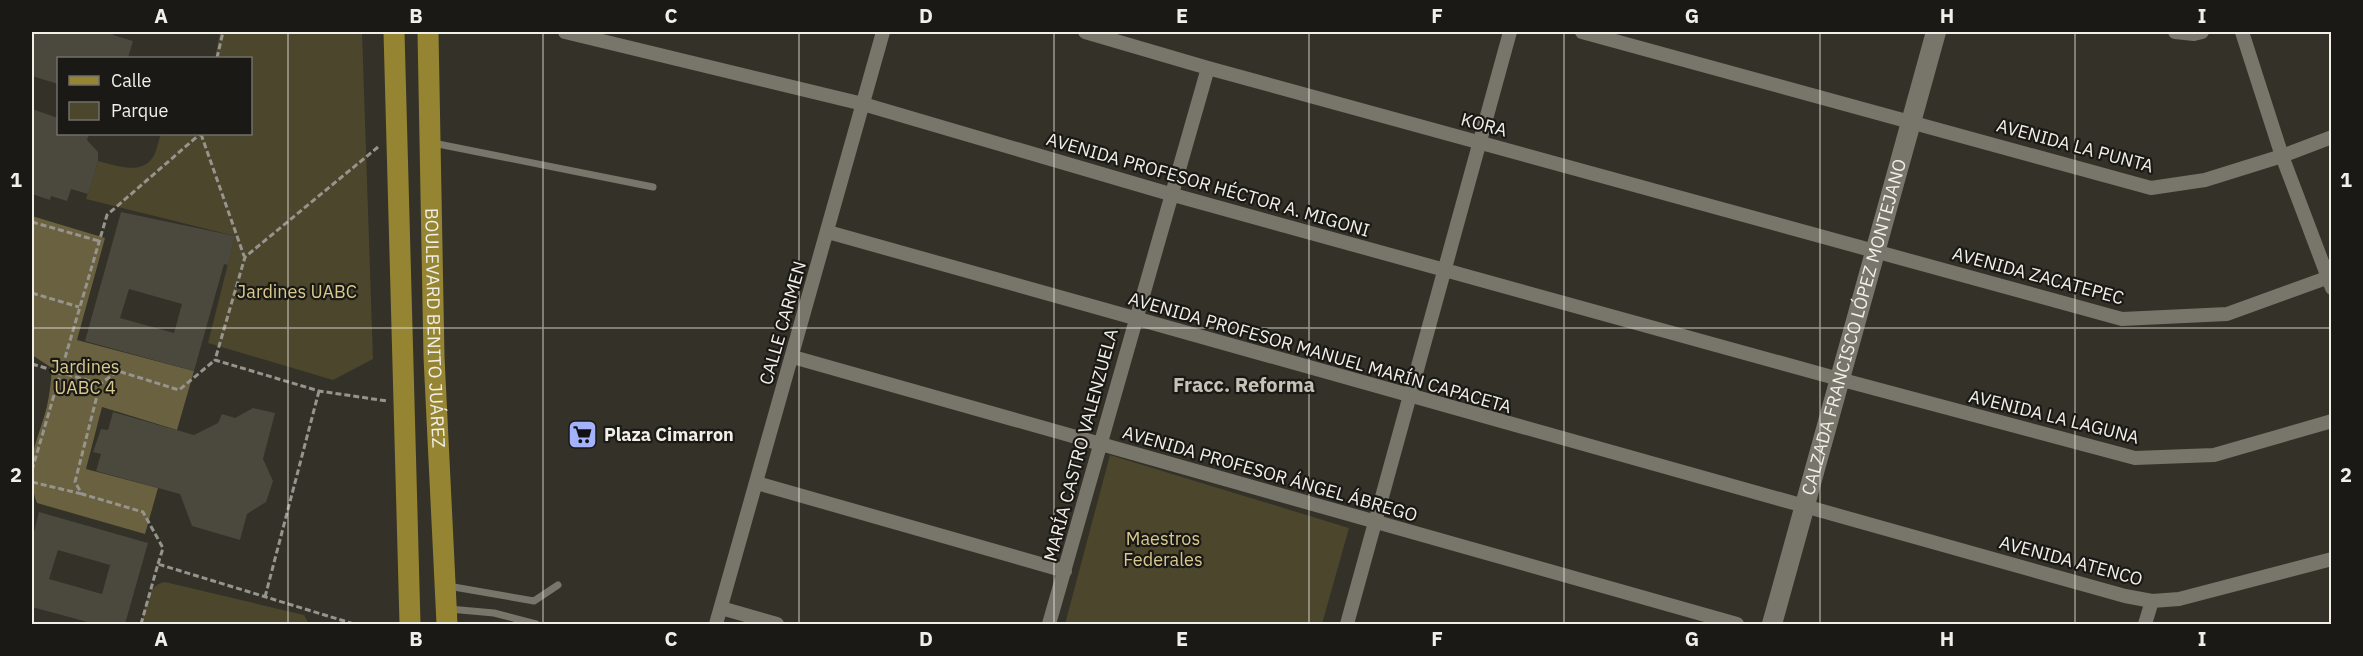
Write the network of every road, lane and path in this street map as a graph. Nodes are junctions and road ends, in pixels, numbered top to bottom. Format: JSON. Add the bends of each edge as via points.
{"nodes":[{"id":1,"x":223,"y":32,"type":"edge"},
{"id":2,"x":394,"y":32,"type":"edge"},
{"id":3,"x":428,"y":32,"type":"edge"},
{"id":4,"x":565,"y":32,"type":"edge"},
{"id":5,"x":883,"y":32,"type":"edge"},
{"id":6,"x":1085,"y":32,"type":"edge"},
{"id":7,"x":1510,"y":32,"type":"edge"},
{"id":8,"x":1582,"y":32,"type":"edge"},
{"id":9,"x":1936,"y":32,"type":"edge"},
{"id":10,"x":2175,"y":32,"type":"edge"},
{"id":11,"x":2202,"y":32,"type":"edge"},
{"id":12,"x":2242,"y":32,"type":"edge"},
{"id":13,"x":217,"y":57,"type":"edge"},
{"id":14,"x":1208,"y":68,"type":"junction"},
{"id":15,"x":862,"y":104,"type":"junction"},
{"id":16,"x":1911,"y":120,"type":"junction"},
{"id":17,"x":397,"y":131,"type":"junction"},
{"id":18,"x":199,"y":135,"type":"edge"},
{"id":19,"x":200,"y":135,"type":"edge"},
{"id":20,"x":2331,"y":137,"type":"edge"},
{"id":21,"x":430,"y":142,"type":"junction"},
{"id":22,"x":1480,"y":142,"type":"junction"},
{"id":23,"x":2282,"y":156,"type":"junction"},
{"id":24,"x":653,"y":187,"type":"dead end"},
{"id":25,"x":1170,"y":194,"type":"junction"},
{"id":26,"x":32,"y":222,"type":"edge"},
{"id":27,"x":828,"y":232,"type":"junction"},
{"id":28,"x":99,"y":241,"type":"junction"},
{"id":29,"x":1875,"y":250,"type":"junction"},
{"id":30,"x":245,"y":257,"type":"junction"},
{"id":31,"x":1445,"y":270,"type":"junction"},
{"id":32,"x":2330,"y":281,"type":"edge"},
{"id":33,"x":32,"y":293,"type":"edge"},
{"id":34,"x":79,"y":308,"type":"junction"},
{"id":35,"x":1134,"y":320,"type":"junction"},
{"id":36,"x":793,"y":357,"type":"junction"},
{"id":37,"x":215,"y":360,"type":"junction"},
{"id":38,"x":32,"y":364,"type":"edge"},
{"id":39,"x":60,"y":373,"type":"junction"},
{"id":40,"x":1839,"y":379,"type":"junction"},
{"id":41,"x":100,"y":384,"type":"junction"},
{"id":42,"x":319,"y":391,"type":"junction"},
{"id":43,"x":1411,"y":397,"type":"junction"},
{"id":44,"x":404,"y":404,"type":"junction"},
{"id":45,"x":2331,"y":421,"type":"edge"},
{"id":46,"x":1102,"y":444,"type":"junction"},
{"id":47,"x":32,"y":470,"type":"edge"},
{"id":48,"x":32,"y":482,"type":"edge"},
{"id":49,"x":757,"y":483,"type":"junction"},
{"id":50,"x":82,"y":495,"type":"junction"},
{"id":51,"x":1804,"y":507,"type":"junction"},
{"id":52,"x":1376,"y":523,"type":"junction"},
{"id":53,"x":2331,"y":559,"type":"edge"},
{"id":54,"x":158,"y":564,"type":"junction"},
{"id":55,"x":1065,"y":571,"type":"junction"},
{"id":56,"x":558,"y":585,"type":"dead end"},
{"id":57,"x":446,"y":586,"type":"junction"},
{"id":58,"x":266,"y":597,"type":"junction"},
{"id":59,"x":2152,"y":600,"type":"junction"},
{"id":60,"x":721,"y":608,"type":"junction"},
{"id":61,"x":447,"y":617,"type":"edge"},
{"id":62,"x":141,"y":624,"type":"edge"},
{"id":63,"x":354,"y":624,"type":"edge"},
{"id":64,"x":410,"y":624,"type":"edge"},
{"id":65,"x":536,"y":624,"type":"edge"},
{"id":66,"x":716,"y":624,"type":"edge"},
{"id":67,"x":777,"y":624,"type":"edge"},
{"id":68,"x":1049,"y":624,"type":"edge"},
{"id":69,"x":1347,"y":624,"type":"edge"},
{"id":70,"x":1737,"y":624,"type":"edge"},
{"id":71,"x":1772,"y":624,"type":"edge"},
{"id":72,"x":2145,"y":624,"type":"edge"}],
"edges":[{"from":1,"to":13,"type":"path"},
{"from":2,"to":17,"type":"main road","name":"BOULEVARD BENITO JUÁREZ"},
{"from":3,"to":21,"type":"main road","name":"BOULEVARD BENITO JUÁREZ"},
{"from":4,"to":15,"type":"street","name":"AVENIDA PROFESOR HÉCTOR A. MIGONI"},
{"from":5,"to":15,"type":"street","name":"CALLE CARMEN"},
{"from":6,"to":14,"type":"street","name":"KORA"},
{"from":7,"to":22,"type":"street"},
{"from":8,"to":16,"type":"street","name":"AVENIDA LA PUNTA"},
{"from":9,"to":16,"type":"main road","name":"CALZADA FRANCISCO LÓPEZ MONTEJANO"},
{"from":10,"to":11,"type":"street"},
{"from":12,"to":23,"type":"street"},
{"from":14,"to":22,"type":"street","name":"KORA"},
{"from":14,"to":25,"type":"street","name":"MARÍA CASTRO VALENZUELA"},
{"from":15,"to":25,"type":"street","name":"AVENIDA PROFESOR HÉCTOR A. MIGONI"},
{"from":15,"to":27,"type":"street","name":"CALLE CARMEN"},
{"from":16,"to":23,"type":"street","name":"AVENIDA LA PUNTA","via":[[2151,188],[2205,180]]},
{"from":16,"to":29,"type":"main road","name":"CALZADA FRANCISCO LÓPEZ MONTEJANO"},
{"from":17,"to":30,"type":"path"},
{"from":17,"to":44,"type":"main road","name":"BOULEVARD BENITO JUÁREZ"},
{"from":18,"to":28,"type":"path","via":[[107,215]]},
{"from":19,"to":30,"type":"path"},
{"from":20,"to":23,"type":"street","name":"AVENIDA LA PUNTA"},
{"from":21,"to":24,"type":"lane"},
{"from":21,"to":57,"type":"main road","name":"BOULEVARD BENITO JUÁREZ","via":[[434,357]]},
{"from":22,"to":29,"type":"street","name":"KORA"},
{"from":22,"to":31,"type":"street"},
{"from":23,"to":32,"type":"street"},
{"from":25,"to":31,"type":"street","name":"AVENIDA PROFESOR HÉCTOR A. MIGONI"},
{"from":25,"to":35,"type":"street","name":"MARÍA CASTRO VALENZUELA"},
{"from":26,"to":28,"type":"path"},
{"from":27,"to":35,"type":"street","name":"AVENIDA PROFESOR MANUEL MARÍN CAPACETA"},
{"from":27,"to":36,"type":"street","name":"CALLE CARMEN"},
{"from":28,"to":34,"type":"path"},
{"from":29,"to":32,"type":"street","name":"AVENIDA ZACATEPEC","via":[[2122,319],[2228,314]]},
{"from":29,"to":40,"type":"main road","name":"CALZADA FRANCISCO LÓPEZ MONTEJANO"},
{"from":30,"to":37,"type":"path"},
{"from":31,"to":40,"type":"street","name":"AVENIDA PROFESOR HÉCTOR A. MIGONI"},
{"from":31,"to":43,"type":"street"},
{"from":33,"to":34,"type":"path"},
{"from":34,"to":39,"type":"path"},
{"from":35,"to":43,"type":"street","name":"AVENIDA PROFESOR MANUEL MARÍN CAPACETA"},
{"from":35,"to":46,"type":"street","name":"MARÍA CASTRO VALENZUELA"},
{"from":36,"to":46,"type":"street","name":"AVENIDA PROFESOR ÁNGEL ÁBREGO"},
{"from":36,"to":49,"type":"street","name":"CALLE CARMEN"},
{"from":37,"to":41,"type":"path","via":[[179,390],[118,371]]},
{"from":37,"to":42,"type":"path"},
{"from":38,"to":39,"type":"path"},
{"from":39,"to":41,"type":"path"},
{"from":39,"to":47,"type":"path"},
{"from":40,"to":45,"type":"street","name":"AVENIDA LA LAGUNA","via":[[2135,458],[2214,455]]},
{"from":40,"to":51,"type":"main road","name":"CALZADA FRANCISCO LÓPEZ MONTEJANO"},
{"from":41,"to":50,"type":"path","via":[[75,482]]},
{"from":42,"to":44,"type":"path"},
{"from":42,"to":58,"type":"path"},
{"from":43,"to":51,"type":"street","name":"AVENIDA PROFESOR MANUEL MARÍN CAPACETA"},
{"from":43,"to":52,"type":"street"},
{"from":44,"to":64,"type":"main road","name":"BOULEVARD BENITO JUÁREZ"},
{"from":46,"to":52,"type":"street","name":"AVENIDA PROFESOR ÁNGEL ÁBREGO"},
{"from":46,"to":55,"type":"street","name":"MARÍA CASTRO VALENZUELA"},
{"from":48,"to":50,"type":"path"},
{"from":49,"to":55,"type":"street"},
{"from":49,"to":60,"type":"street","name":"CALLE CARMEN"},
{"from":50,"to":54,"type":"path","via":[[143,512],[163,548]]},
{"from":51,"to":59,"type":"street","name":"AVENIDA ATENCO","via":[[2125,596]]},
{"from":51,"to":71,"type":"main road","name":"CALZADA FRANCISCO LÓPEZ MONTEJANO"},
{"from":52,"to":69,"type":"street"},
{"from":52,"to":70,"type":"street","name":"AVENIDA PROFESOR ÁNGEL ÁBREGO"},
{"from":53,"to":59,"type":"street","name":"AVENIDA ATENCO","via":[[2179,599]]},
{"from":54,"to":58,"type":"path"},
{"from":54,"to":62,"type":"path"},
{"from":55,"to":68,"type":"street","name":"MARÍA CASTRO VALENZUELA"},
{"from":56,"to":57,"type":"lane","via":[[534,601]]},
{"from":57,"to":61,"type":"main road","name":"BOULEVARD BENITO JUÁREZ"},
{"from":58,"to":63,"type":"path"},
{"from":59,"to":72,"type":"street"},
{"from":60,"to":66,"type":"street","name":"CALLE CARMEN"},
{"from":60,"to":67,"type":"street"},
{"from":61,"to":65,"type":"lane","via":[[494,613]]}]}
